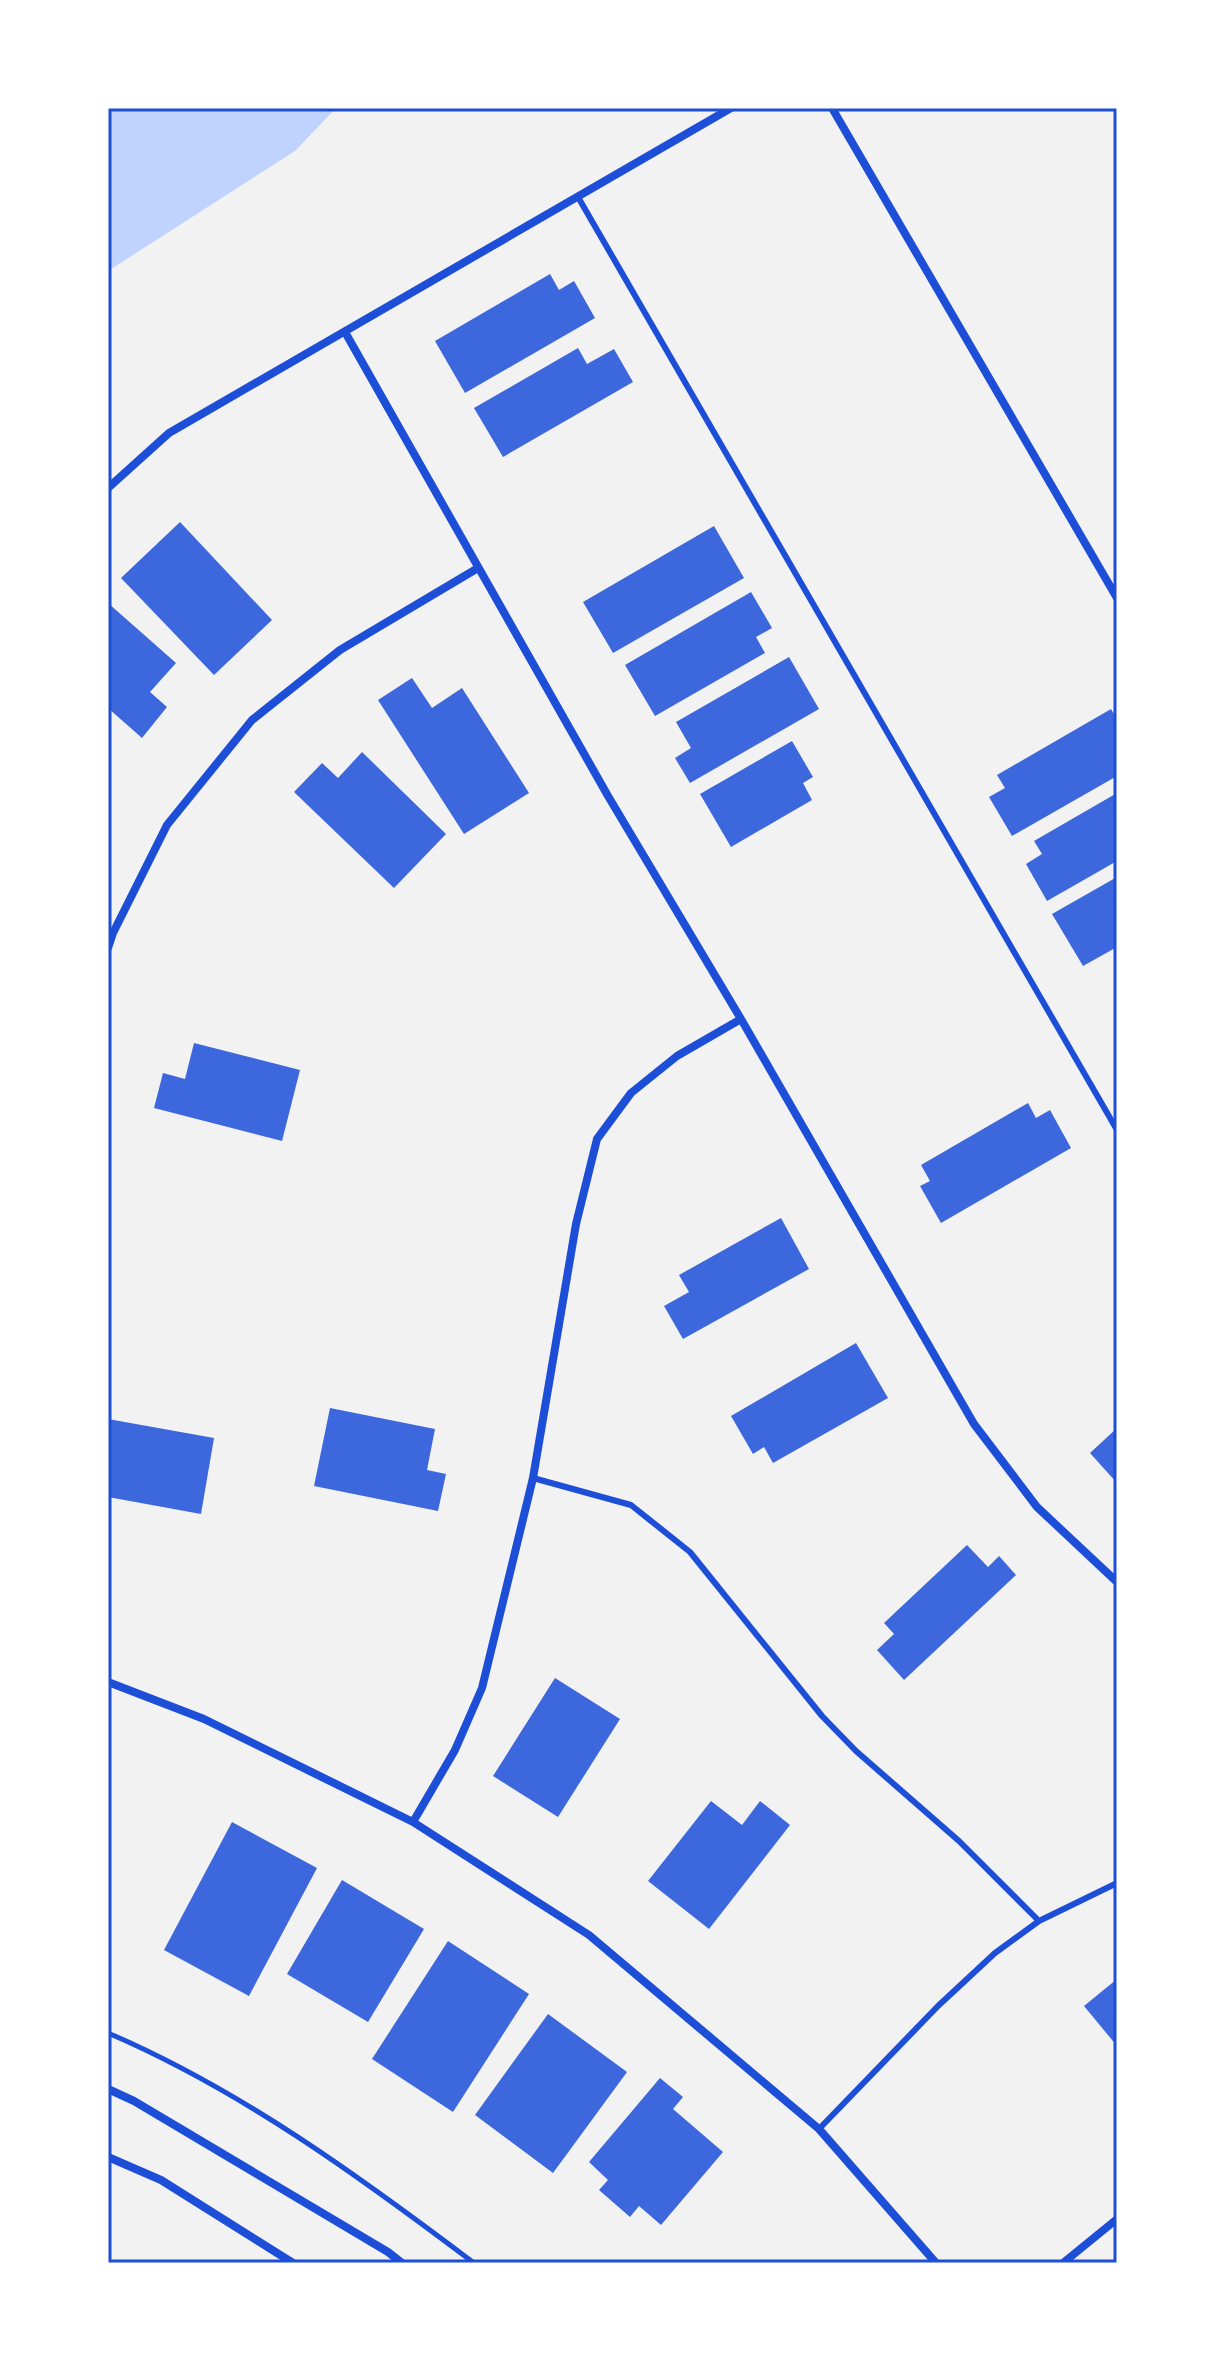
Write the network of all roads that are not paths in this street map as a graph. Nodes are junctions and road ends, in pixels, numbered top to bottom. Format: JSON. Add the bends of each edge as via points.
{"nodes":[{"id":1,"x":731,"y":108,"type":"edge"},
{"id":2,"x":832,"y":108,"type":"edge"},
{"id":3,"x":578,"y":197,"type":"junction"},
{"id":4,"x":345,"y":332,"type":"junction"},
{"id":5,"x":108,"y":488,"type":"edge"},
{"id":6,"x":478,"y":568,"type":"junction"},
{"id":7,"x":1117,"y":598,"type":"edge"},
{"id":8,"x":108,"y":948,"type":"edge"},
{"id":9,"x":741,"y":1019,"type":"junction"},
{"id":10,"x":1117,"y":1130,"type":"edge"},
{"id":11,"x":533,"y":1478,"type":"junction"},
{"id":12,"x":1117,"y":1582,"type":"edge"},
{"id":13,"x":108,"y":1682,"type":"edge"},
{"id":14,"x":413,"y":1822,"type":"junction"},
{"id":15,"x":1117,"y":1883,"type":"edge"},
{"id":16,"x":1039,"y":1921,"type":"junction"},
{"id":17,"x":108,"y":2089,"type":"edge"},
{"id":18,"x":819,"y":2129,"type":"junction"},
{"id":19,"x":108,"y":2157,"type":"edge"},
{"id":20,"x":1117,"y":2219,"type":"edge"},
{"id":21,"x":293,"y":2263,"type":"edge"},
{"id":22,"x":402,"y":2263,"type":"edge"},
{"id":23,"x":936,"y":2263,"type":"edge"},
{"id":24,"x":1063,"y":2263,"type":"edge"}],
"edges":[{"from":1,"to":3,"type":"street"},
{"from":2,"to":7,"type":"street"},
{"from":3,"to":4,"type":"street"},
{"from":3,"to":10,"type":"lane"},
{"from":4,"to":5,"type":"street","via":[[169,433]]},
{"from":4,"to":6,"type":"street"},
{"from":6,"to":8,"type":"street","via":[[340,650],[252,720],[167,825]]},
{"from":6,"to":9,"type":"street"},
{"from":9,"to":11,"type":"street","via":[[677,1056],[631,1093],[597,1139],[576,1224]]},
{"from":9,"to":12,"type":"street","via":[[974,1424],[1037,1507]]},
{"from":11,"to":14,"type":"street","via":[[482,1688],[455,1750]]},
{"from":11,"to":16,"type":"lane","via":[[631,1505],[690,1552],[822,1716]]},
{"from":13,"to":14,"type":"street","via":[[204,1719]]},
{"from":14,"to":18,"type":"street","via":[[589,1935]]},
{"from":15,"to":16,"type":"lane"},
{"from":16,"to":18,"type":"lane","via":[[938,2006]]},
{"from":17,"to":22,"type":"street"},
{"from":18,"to":23,"type":"street"},
{"from":19,"to":21,"type":"street","via":[[161,2180]]},
{"from":20,"to":24,"type":"street"}]}
